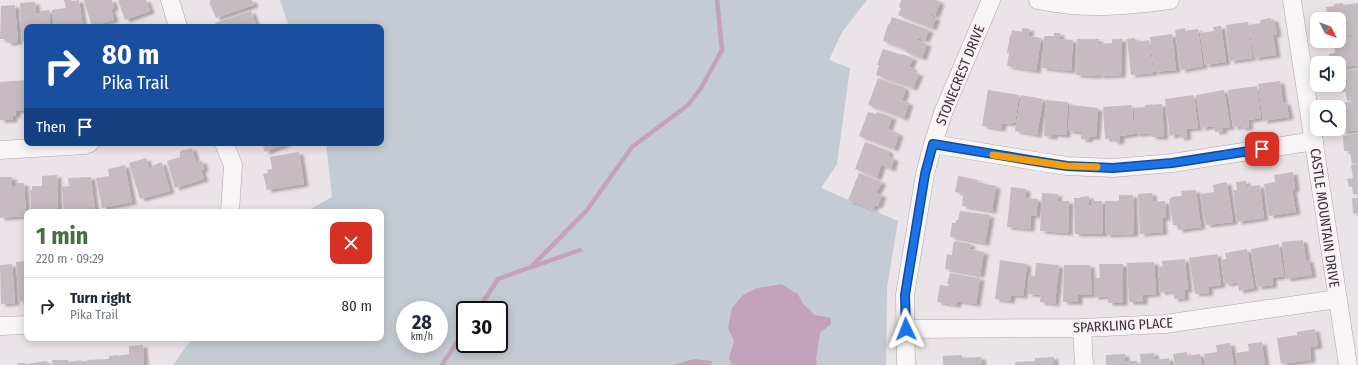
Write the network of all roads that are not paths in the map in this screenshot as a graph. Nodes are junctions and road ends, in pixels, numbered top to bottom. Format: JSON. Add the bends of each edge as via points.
{"nodes":[{"id":1,"x":170,"y":0,"type":"edge"},
{"id":2,"x":991,"y":0,"type":"edge"},
{"id":3,"x":1038,"y":0,"type":"edge"},
{"id":4,"x":1170,"y":0,"type":"edge"},
{"id":5,"x":1292,"y":0,"type":"edge"},
{"id":6,"x":177,"y":24,"type":"edge"},
{"id":7,"x":1314,"y":142,"type":"junction"},
{"id":8,"x":933,"y":144,"type":"junction"},
{"id":9,"x":68,"y":146,"type":"edge"},
{"id":10,"x":225,"y":146,"type":"edge"},
{"id":11,"x":0,"y":150,"type":"edge"},
{"id":12,"x":230,"y":209,"type":"edge"},
{"id":13,"x":1337,"y":299,"type":"junction"},
{"id":14,"x":24,"y":325,"type":"edge"},
{"id":15,"x":0,"y":326,"type":"edge"},
{"id":16,"x":1082,"y":328,"type":"junction"},
{"id":17,"x":906,"y":329,"type":"junction"},
{"id":18,"x":906,"y":365,"type":"edge"},
{"id":19,"x":1084,"y":365,"type":"edge"},
{"id":20,"x":1348,"y":365,"type":"edge"}],
"edges":[{"from":1,"to":6,"type":"street"},
{"from":2,"to":8,"type":"street","name":"STONECREST DRIVE","via":[[943,113]]},
{"from":3,"to":4,"type":"street","via":[[1055,4],[1104,7]]},
{"from":5,"to":7,"type":"street","name":"CASTLE MOUNTAIN DRIVE"},
{"from":7,"to":8,"type":"street","via":[[1172,163],[1113,168],[1067,166]]},
{"from":7,"to":13,"type":"street","name":"CASTLE MOUNTAIN DRIVE"},
{"from":8,"to":17,"type":"street","name":"STONECREST DRIVE","via":[[925,174],[905,295]]},
{"from":9,"to":11,"type":"street"},
{"from":10,"to":12,"type":"street","via":[[233,165]]},
{"from":13,"to":16,"type":"street","name":"SPARKLING PLACE","via":[[1165,324]]},
{"from":13,"to":20,"type":"street","name":"CASTLE MOUNTAIN DRIVE"},
{"from":14,"to":15,"type":"street"},
{"from":16,"to":17,"type":"street","name":"SPARKLING PLACE"},
{"from":16,"to":19,"type":"street"},
{"from":17,"to":18,"type":"street","name":"STONECREST DRIVE"}]}
